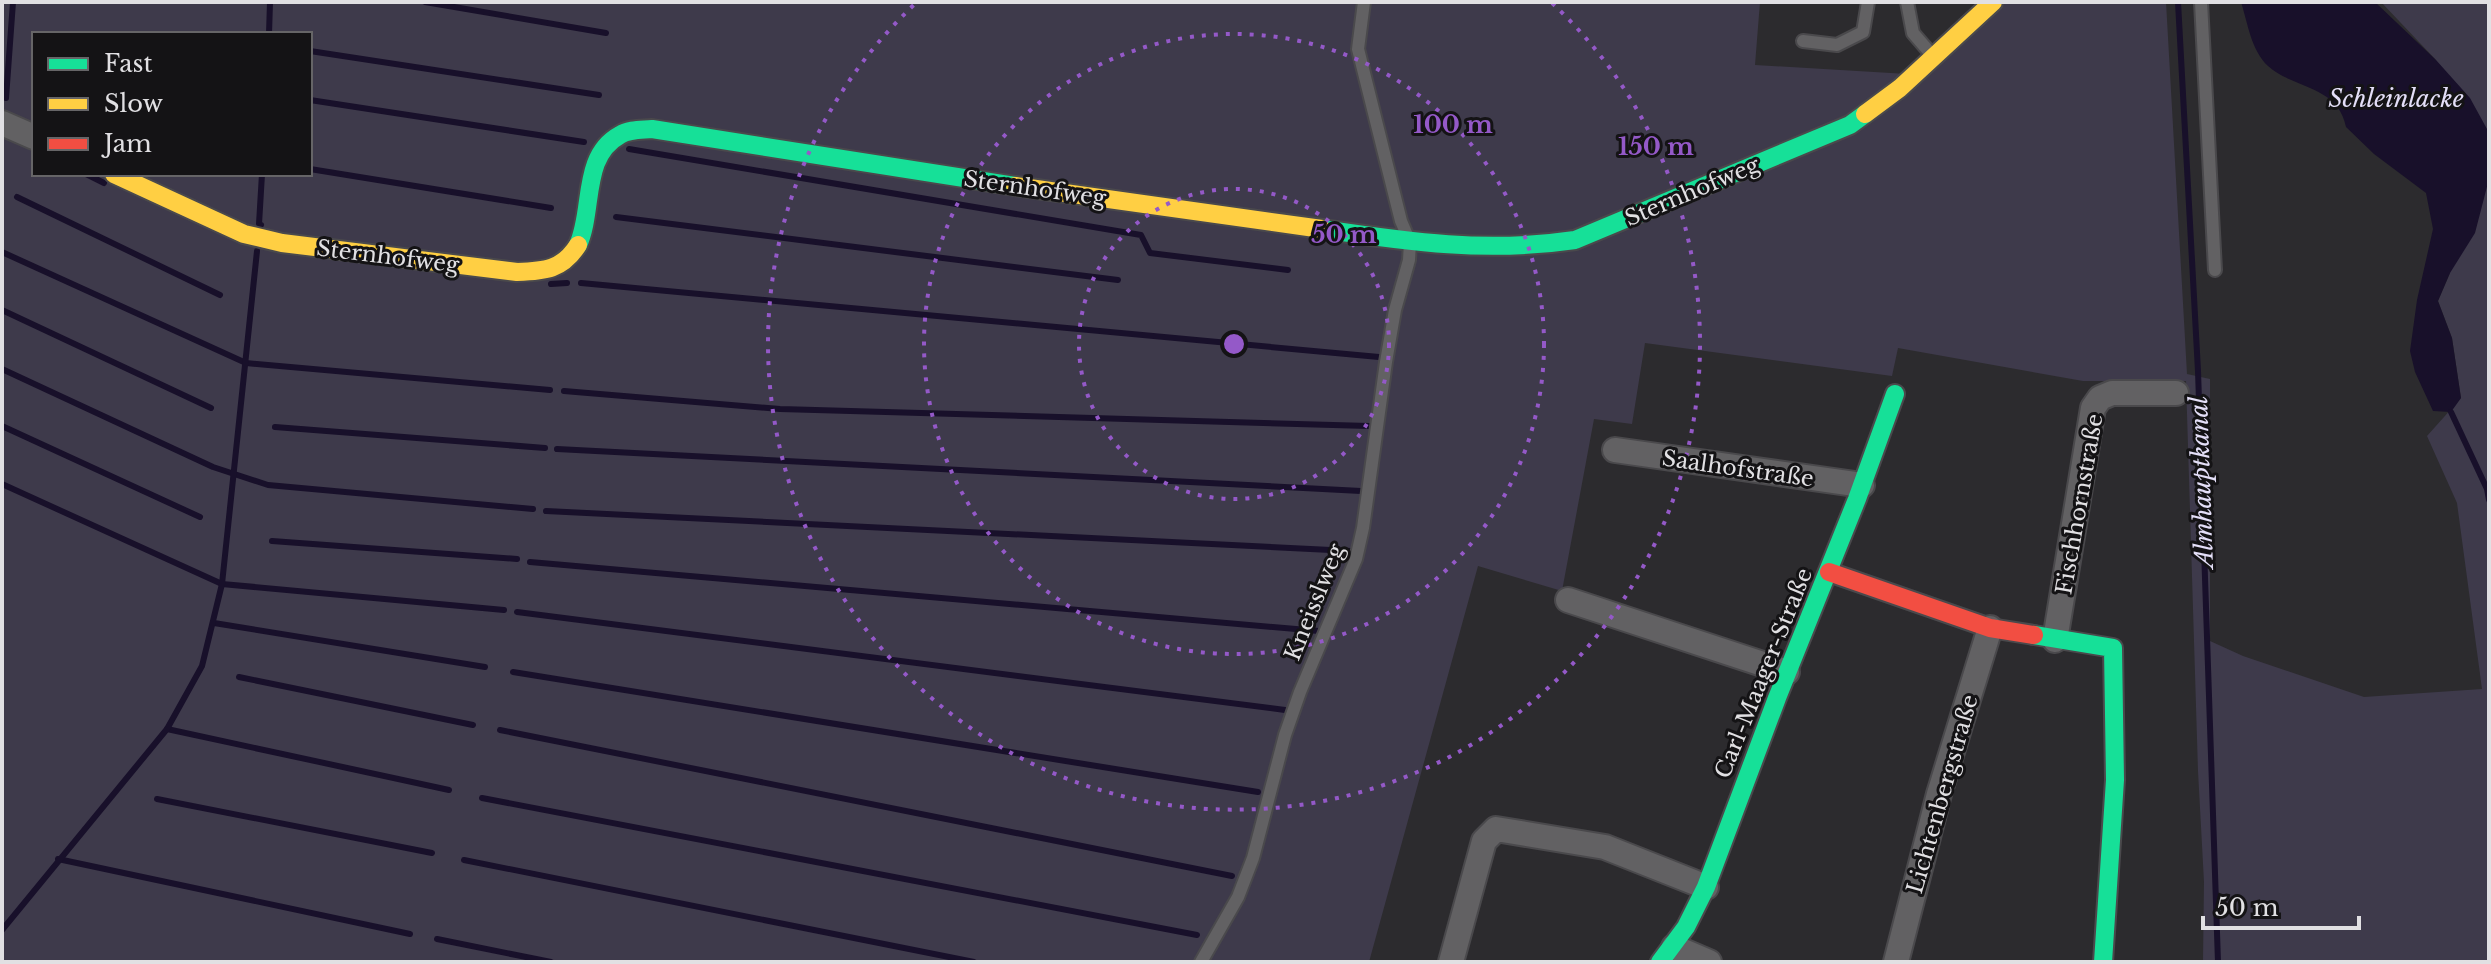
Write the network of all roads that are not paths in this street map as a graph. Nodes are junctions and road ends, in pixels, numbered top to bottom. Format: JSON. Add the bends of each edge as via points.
{"nodes":[{"id":1,"x":1364,"y":2,"type":"edge"},
{"id":2,"x":1868,"y":2,"type":"edge"},
{"id":3,"x":1907,"y":2,"type":"edge"},
{"id":4,"x":1993,"y":2,"type":"edge"},
{"id":5,"x":2201,"y":2,"type":"edge"},
{"id":6,"x":1803,"y":41,"type":"dead end"},
{"id":7,"x":1933,"y":57,"type":"junction"},
{"id":8,"x":2,"y":123,"type":"edge"},
{"id":9,"x":32,"y":136,"type":"edge"},
{"id":10,"x":118,"y":176,"type":"edge"},
{"id":11,"x":1410,"y":242,"type":"junction"},
{"id":12,"x":2215,"y":270,"type":"dead end"},
{"id":13,"x":2176,"y":393,"type":"dead end"},
{"id":14,"x":1895,"y":394,"type":"dead end"},
{"id":15,"x":1615,"y":450,"type":"dead end"},
{"id":16,"x":1862,"y":485,"type":"junction"},
{"id":17,"x":1829,"y":572,"type":"junction"},
{"id":18,"x":1568,"y":600,"type":"dead end"},
{"id":19,"x":1990,"y":628,"type":"junction"},
{"id":20,"x":2055,"y":640,"type":"junction"},
{"id":21,"x":1787,"y":672,"type":"junction"},
{"id":22,"x":1706,"y":887,"type":"junction"},
{"id":23,"x":1667,"y":955,"type":"edge"},
{"id":24,"x":1201,"y":962,"type":"edge"},
{"id":25,"x":1451,"y":962,"type":"edge"},
{"id":26,"x":1709,"y":962,"type":"edge"},
{"id":27,"x":1896,"y":962,"type":"edge"},
{"id":28,"x":2103,"y":962,"type":"edge"}],
"edges":[{"from":1,"to":11,"type":"lane","via":[[1358,49]]},
{"from":2,"to":6,"type":"lane","via":[[1863,32],[1837,45]]},
{"from":3,"to":7,"type":"lane","via":[[1913,33]]},
{"from":4,"to":7,"type":"street","name":"Sternhofweg"},
{"from":5,"to":12,"type":"lane"},
{"from":7,"to":11,"type":"street","name":"Sternhofweg","via":[[1850,125],[1575,240],[1486,248]]},
{"from":8,"to":9,"type":"street"},
{"from":10,"to":11,"type":"street","name":"Sternhofweg","via":[[244,234],[517,272],[546,270],[570,259],[584,233],[590,181],[602,150],[622,134],[652,129]]},
{"from":11,"to":24,"type":"lane","name":"Kneisslweg","via":[[1356,559],[1290,721],[1238,897]]},
{"from":13,"to":20,"type":"street","name":"Fischhornstraße","via":[[2112,393],[2093,408]]},
{"from":14,"to":16,"type":"street","name":"Carl-Maager-Straße"},
{"from":15,"to":16,"type":"street","name":"Saalhofstraße"},
{"from":16,"to":17,"type":"street","name":"Carl-Maager-Straße"},
{"from":17,"to":19,"type":"street"},
{"from":17,"to":21,"type":"street","name":"Carl-Maager-Straße"},
{"from":18,"to":21,"type":"street"},
{"from":19,"to":20,"type":"street"},
{"from":19,"to":27,"type":"street","name":"Lichtenbergstraße","via":[[1939,794]]},
{"from":20,"to":28,"type":"street","via":[[2113,648],[2115,780]]},
{"from":21,"to":22,"type":"street","name":"Carl-Maager-Straße"},
{"from":22,"to":23,"type":"street","name":"Carl-Maager-Straße","via":[[1691,922]]},
{"from":22,"to":25,"type":"street","via":[[1605,847],[1496,829],[1484,841]]},
{"from":23,"to":26,"type":"street"}]}
